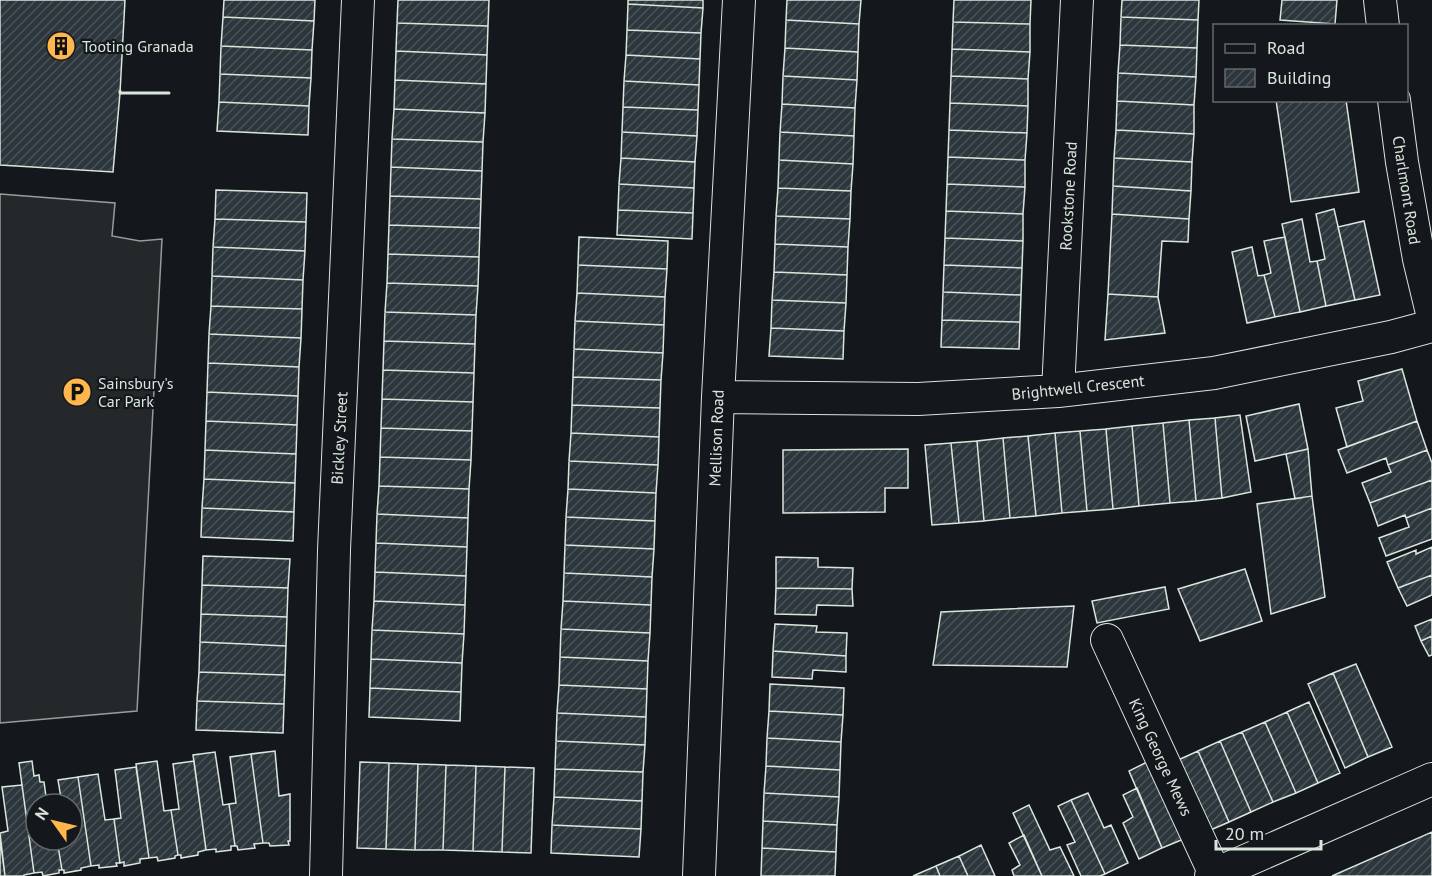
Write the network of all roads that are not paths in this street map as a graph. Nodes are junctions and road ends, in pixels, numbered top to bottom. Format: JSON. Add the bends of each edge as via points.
{"nodes":[{"id":1,"x":358,"y":0,"type":"edge"},
{"id":2,"x":739,"y":0,"type":"edge"},
{"id":3,"x":1077,"y":0,"type":"edge"},
{"id":4,"x":1380,"y":0,"type":"edge"},
{"id":5,"x":1383,"y":24,"type":"edge"},
{"id":6,"x":1394,"y":102,"type":"edge"},
{"id":7,"x":1432,"y":313,"type":"edge"},
{"id":8,"x":1432,"y":326,"type":"edge"},
{"id":9,"x":1058,"y":391,"type":"junction"},
{"id":10,"x":718,"y":397,"type":"junction"},
{"id":11,"x":1107,"y":640,"type":"dead end"},
{"id":12,"x":1432,"y":779,"type":"edge"},
{"id":13,"x":1213,"y":875,"type":"edge"},
{"id":14,"x":326,"y":876,"type":"edge"},
{"id":15,"x":699,"y":876,"type":"edge"}],
"edges":[{"from":1,"to":14,"type":"street","name":"Bickley Street","via":[[334,550]]},
{"from":2,"to":10,"type":"street","name":"Mellison Road"},
{"from":3,"to":9,"type":"street","name":"Rookstone Road"},
{"from":4,"to":5,"type":"street"},
{"from":6,"to":7,"type":"street","name":"Charlmont Road","via":[[1419,259]]},
{"from":8,"to":9,"type":"street","name":"Brightwell Crescent","via":[[1214,372]]},
{"from":9,"to":10,"type":"street","name":"Brightwell Crescent","via":[[918,399]]},
{"from":10,"to":15,"type":"street","name":"Mellison Road"},
{"from":11,"to":13,"type":"street","name":"King George Mews"},
{"from":12,"to":13,"type":"street"}]}
